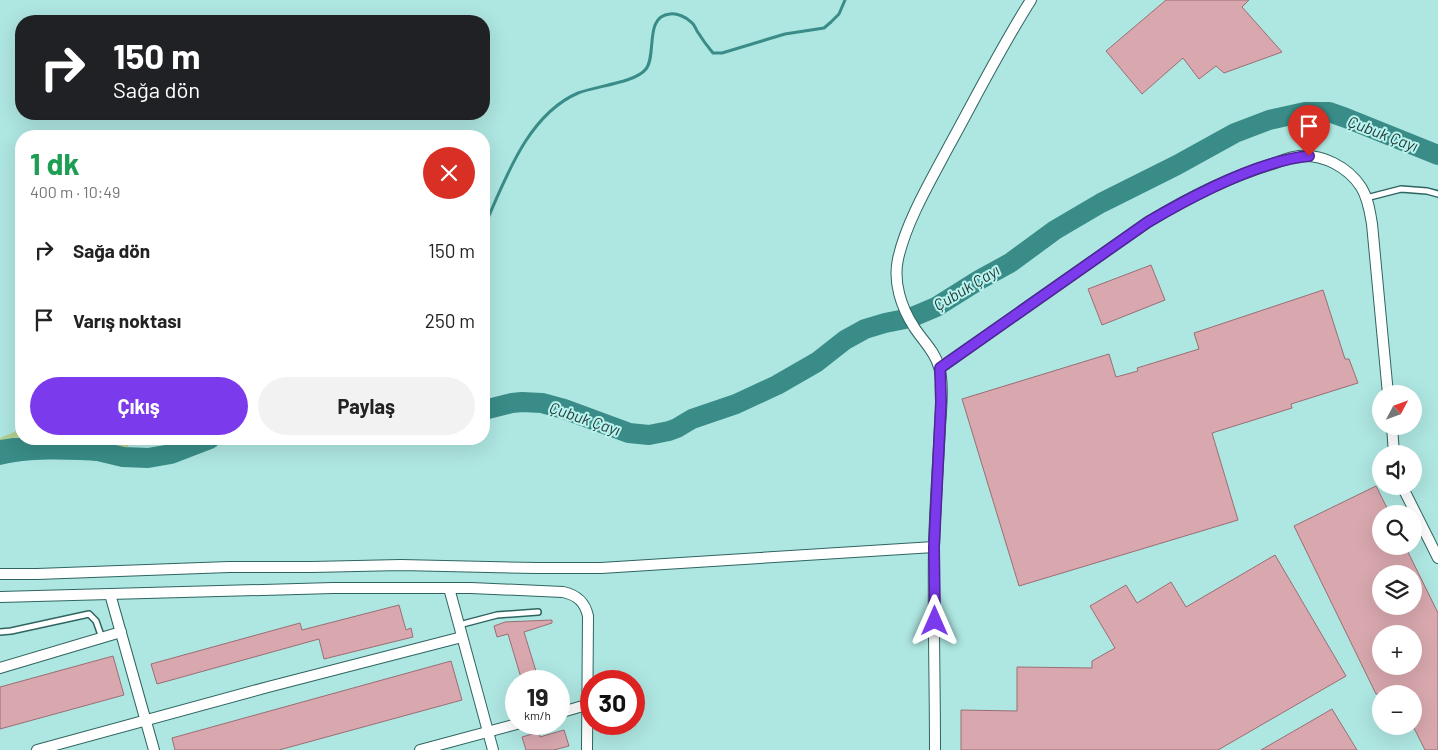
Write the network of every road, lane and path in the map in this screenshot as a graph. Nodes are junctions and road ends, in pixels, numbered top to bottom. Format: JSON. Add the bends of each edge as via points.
{"nodes":[{"id":1,"x":1031,"y":0,"type":"edge"},
{"id":2,"x":1438,"y":194,"type":"edge"},
{"id":3,"x":1366,"y":198,"type":"junction"},
{"id":4,"x":940,"y":368,"type":"junction"},
{"id":5,"x":1387,"y":385,"type":"edge"},
{"id":6,"x":1406,"y":495,"type":"edge"},
{"id":7,"x":934,"y":547,"type":"junction"},
{"id":8,"x":1438,"y":558,"type":"edge"},
{"id":9,"x":0,"y":574,"type":"edge"},
{"id":10,"x":449,"y":588,"type":"junction"},
{"id":11,"x":110,"y":594,"type":"junction"},
{"id":12,"x":0,"y":596,"type":"edge"},
{"id":13,"x":538,"y":612,"type":"dead end"},
{"id":14,"x":459,"y":625,"type":"junction"},
{"id":15,"x":0,"y":632,"type":"edge"},
{"id":16,"x":121,"y":632,"type":"junction"},
{"id":17,"x":462,"y":637,"type":"junction"},
{"id":18,"x":102,"y":638,"type":"junction"},
{"id":19,"x":0,"y":668,"type":"edge"},
{"id":20,"x":587,"y":670,"type":"edge"},
{"id":21,"x":146,"y":720,"type":"junction"},
{"id":22,"x":505,"y":727,"type":"edge"},
{"id":23,"x":488,"y":732,"type":"junction"},
{"id":24,"x":586,"y":735,"type":"edge"},
{"id":25,"x":37,"y":750,"type":"edge"},
{"id":26,"x":154,"y":750,"type":"edge"},
{"id":27,"x":420,"y":750,"type":"edge"},
{"id":28,"x":493,"y":750,"type":"edge"},
{"id":29,"x":586,"y":750,"type":"edge"},
{"id":30,"x":935,"y":750,"type":"edge"}],
"edges":[{"from":1,"to":4,"type":"street","via":[[924,193],[898,258],[896,282],[904,308]]},
{"from":2,"to":3,"type":"lane","via":[[1401,189]]},
{"from":3,"to":4,"type":"street","via":[[1354,178],[1338,165],[1322,158],[1298,156],[1247,172],[1186,200],[1148,222]]},
{"from":3,"to":5,"type":"street","via":[[1372,224]]},
{"from":4,"to":7,"type":"street"},
{"from":6,"to":8,"type":"street"},
{"from":7,"to":9,"type":"street","via":[[601,568],[401,565]]},
{"from":7,"to":30,"type":"street"},
{"from":10,"to":11,"type":"street"},
{"from":10,"to":14,"type":"street"},
{"from":10,"to":20,"type":"street","via":[[563,592],[577,597],[588,616]]},
{"from":11,"to":12,"type":"street"},
{"from":11,"to":16,"type":"street"},
{"from":13,"to":14,"type":"lane","via":[[496,615]]},
{"from":14,"to":17,"type":"street"},
{"from":15,"to":18,"type":"lane","via":[[89,614],[96,621]]},
{"from":16,"to":18,"type":"street"},
{"from":16,"to":21,"type":"street"},
{"from":17,"to":21,"type":"street"},
{"from":17,"to":23,"type":"street"},
{"from":18,"to":19,"type":"street"},
{"from":21,"to":25,"type":"street"},
{"from":21,"to":26,"type":"street"},
{"from":22,"to":23,"type":"street"},
{"from":23,"to":27,"type":"street"},
{"from":23,"to":28,"type":"street"},
{"from":24,"to":29,"type":"street"}]}
